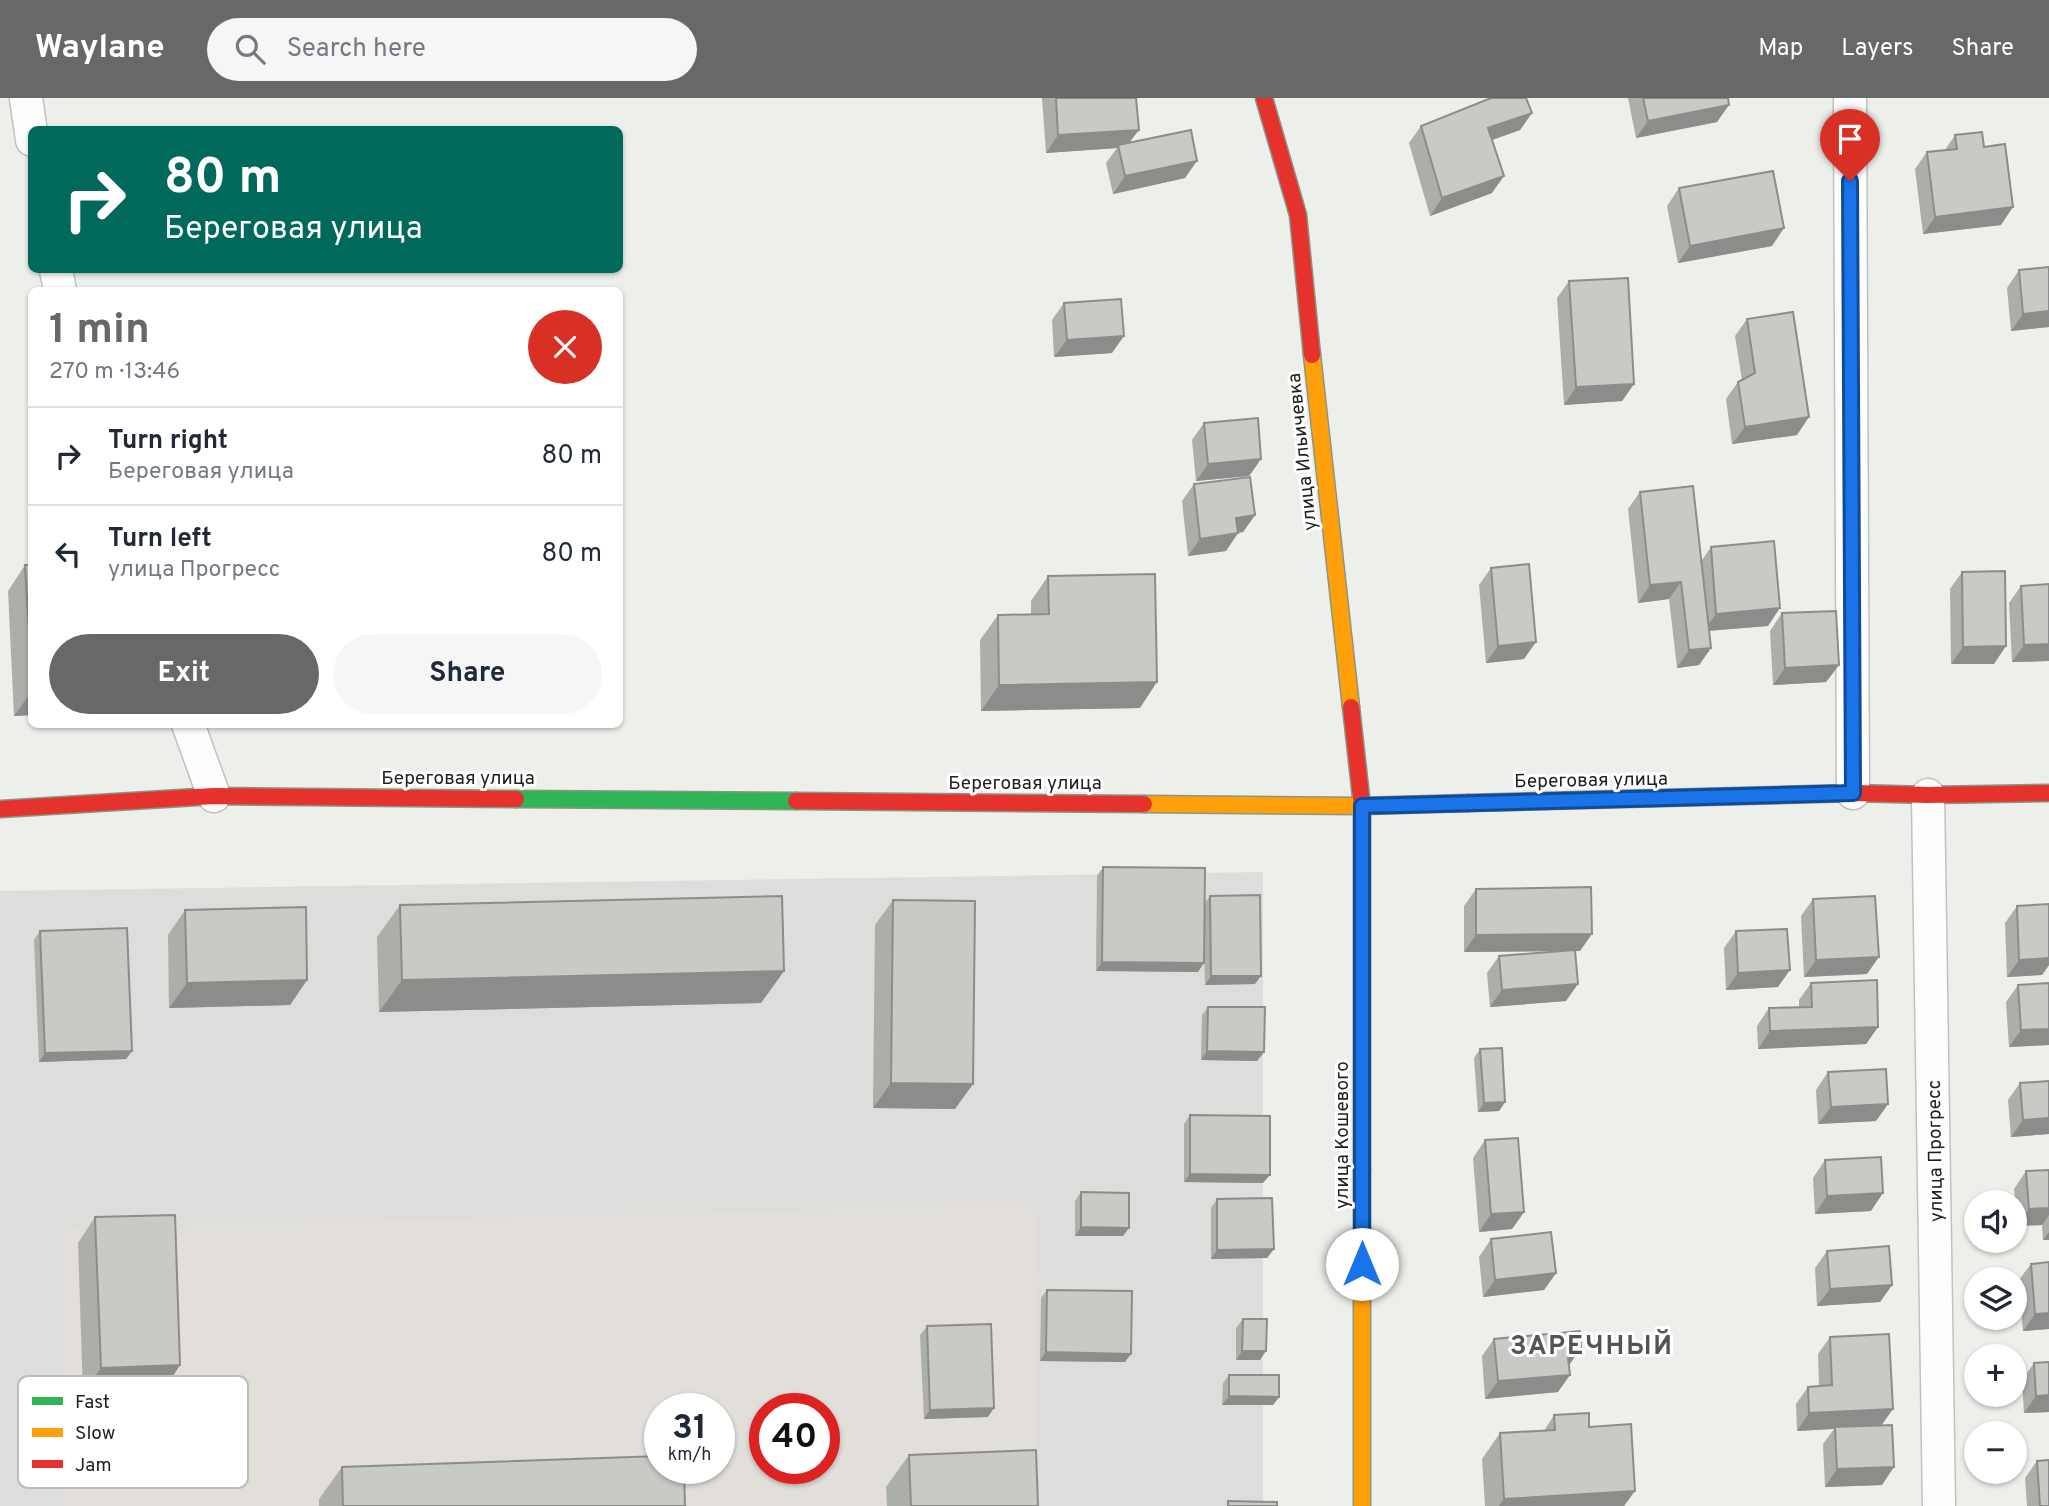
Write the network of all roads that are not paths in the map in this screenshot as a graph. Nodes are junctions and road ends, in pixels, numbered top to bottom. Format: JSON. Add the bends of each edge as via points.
{"nodes":[{"id":1,"x":26,"y":98,"type":"edge"},
{"id":2,"x":1264,"y":98,"type":"edge"},
{"id":3,"x":1850,"y":98,"type":"edge"},
{"id":4,"x":30,"y":126,"type":"edge"},
{"id":5,"x":189,"y":728,"type":"edge"},
{"id":6,"x":1853,"y":793,"type":"junction"},
{"id":7,"x":2049,"y":793,"type":"edge"},
{"id":8,"x":1928,"y":795,"type":"junction"},
{"id":9,"x":214,"y":796,"type":"junction"},
{"id":10,"x":1362,"y":806,"type":"junction"},
{"id":11,"x":0,"y":809,"type":"edge"},
{"id":12,"x":1362,"y":1506,"type":"edge"},
{"id":13,"x":1939,"y":1506,"type":"edge"}],
"edges":[{"from":1,"to":4,"type":"street"},
{"from":2,"to":10,"type":"main road","name":"улица Ильичевка","via":[[1298,215]]},
{"from":3,"to":6,"type":"street"},
{"from":5,"to":9,"type":"street"},
{"from":6,"to":8,"type":"main road","name":"Береговая улица"},
{"from":6,"to":10,"type":"main road","name":"Береговая улица"},
{"from":7,"to":8,"type":"main road","name":"Береговая улица"},
{"from":8,"to":13,"type":"street","name":"улица Прогресс"},
{"from":9,"to":10,"type":"main road","name":"Береговая улица"},
{"from":9,"to":11,"type":"main road","name":"Береговая улица"},
{"from":10,"to":12,"type":"main road","name":"улица Кошевого"}]}
